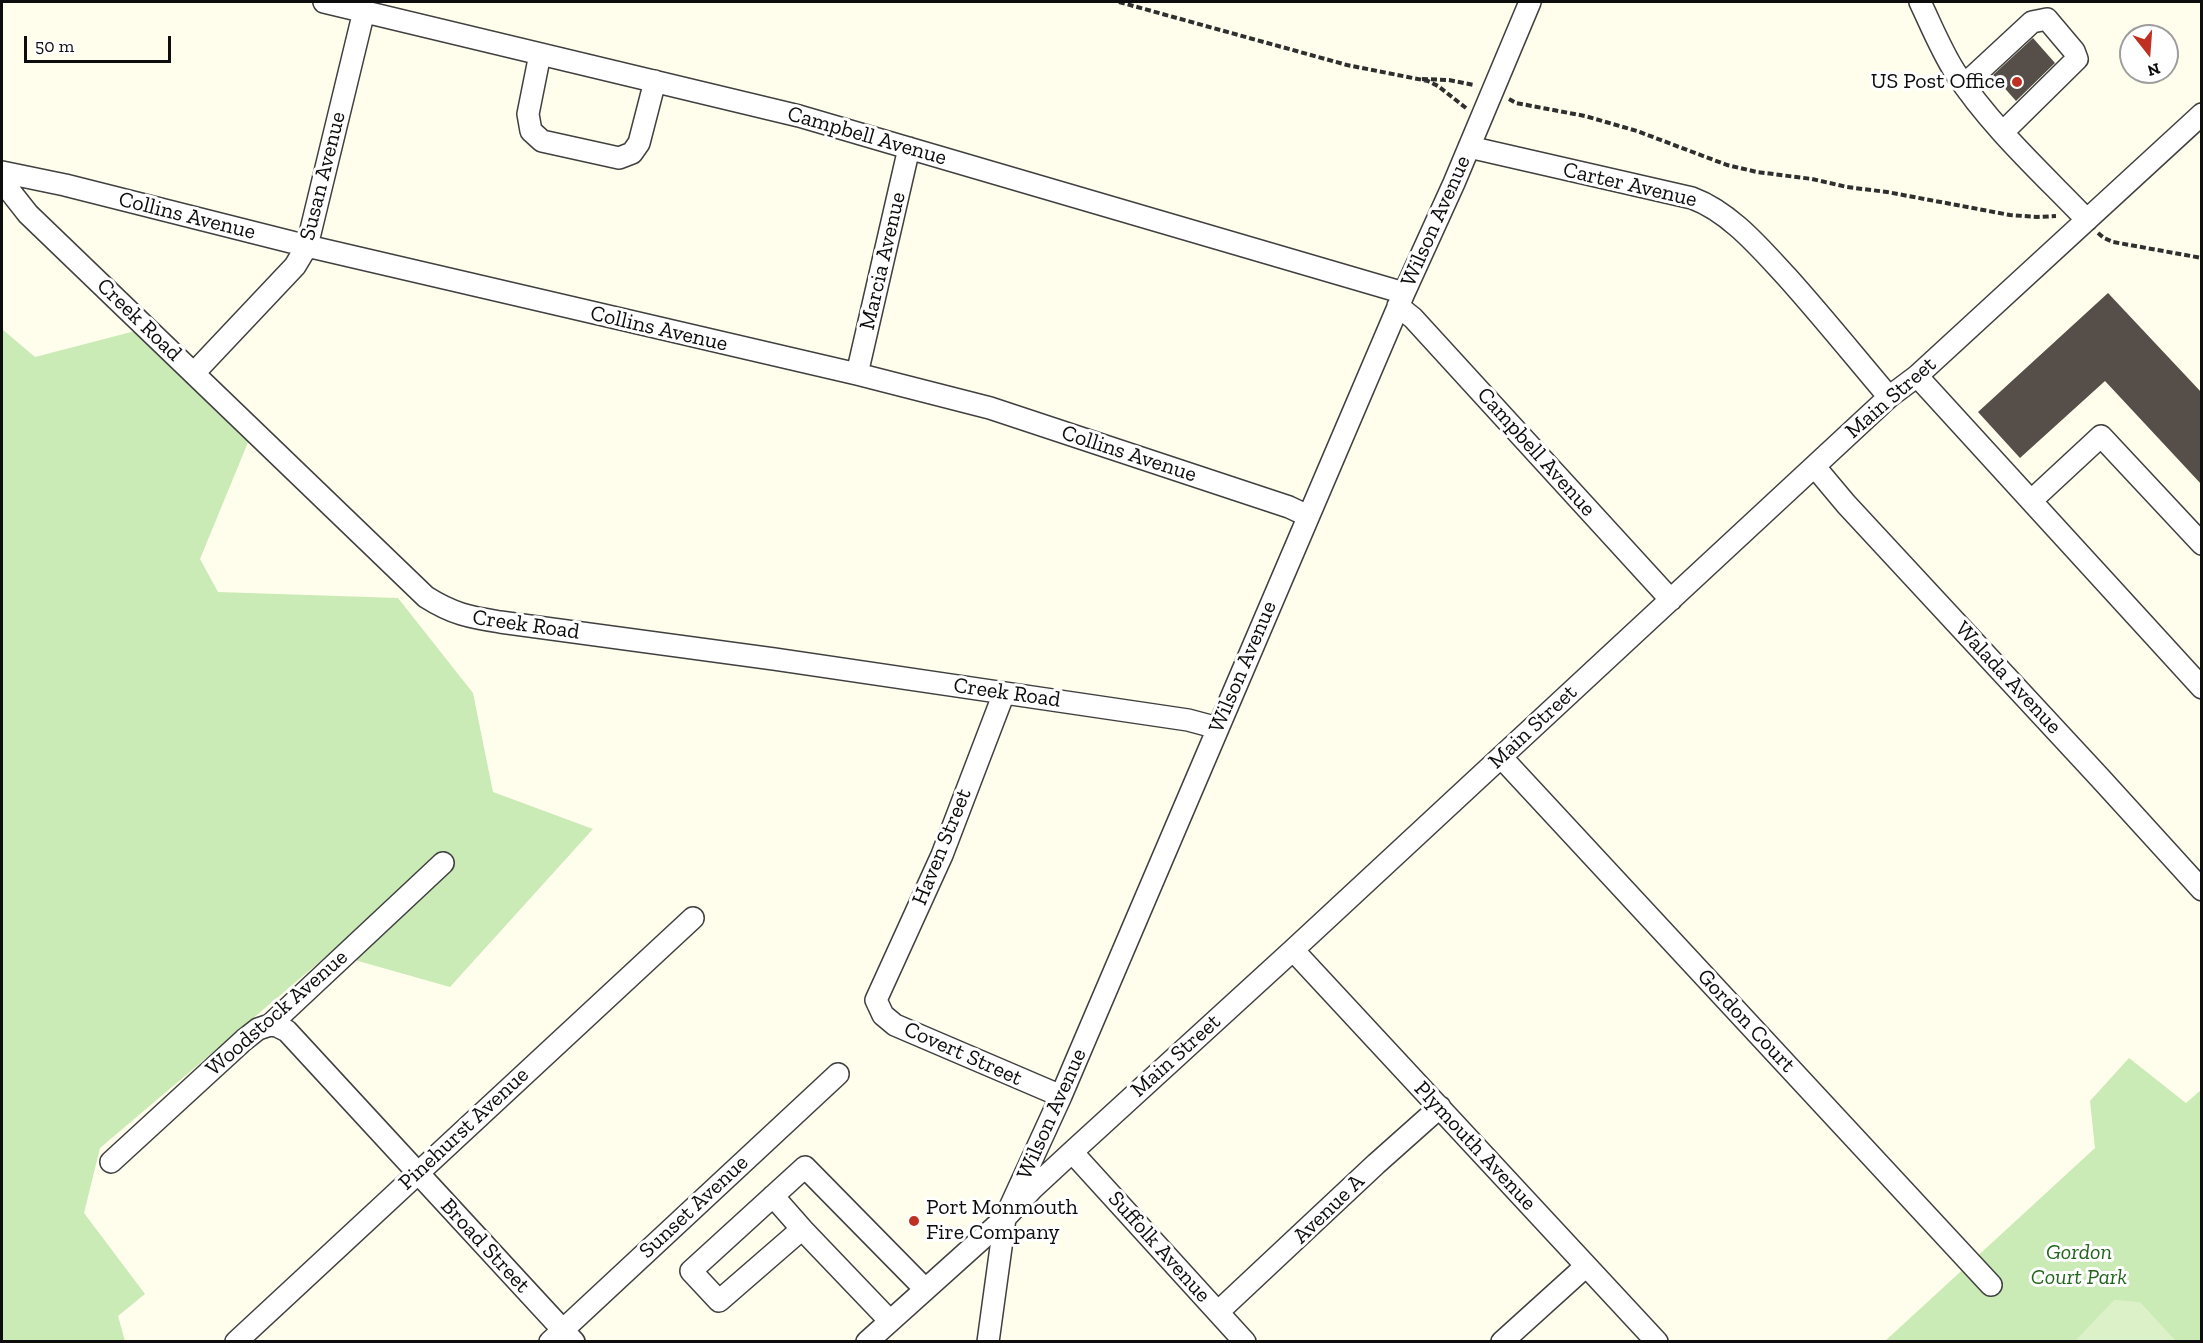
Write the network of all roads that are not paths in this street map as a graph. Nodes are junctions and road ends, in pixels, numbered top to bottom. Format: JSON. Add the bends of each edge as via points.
{"nodes":[{"id":1,"x":324,"y":2,"type":"edge"},
{"id":2,"x":1530,"y":2,"type":"edge"},
{"id":3,"x":1920,"y":2,"type":"edge"},
{"id":4,"x":364,"y":11,"type":"junction"},
{"id":5,"x":540,"y":54,"type":"junction"},
{"id":6,"x":655,"y":81,"type":"junction"},
{"id":7,"x":1964,"y":85,"type":"junction"},
{"id":8,"x":2202,"y":114,"type":"edge"},
{"id":9,"x":2003,"y":132,"type":"junction"},
{"id":10,"x":1469,"y":147,"type":"junction"},
{"id":11,"x":909,"y":148,"type":"junction"},
{"id":12,"x":2,"y":172,"type":"edge"},
{"id":13,"x":2,"y":181,"type":"edge"},
{"id":14,"x":2094,"y":228,"type":"junction"},
{"id":15,"x":307,"y":246,"type":"junction"},
{"id":16,"x":1401,"y":299,"type":"junction"},
{"id":17,"x":194,"y":373,"type":"junction"},
{"id":18,"x":857,"y":374,"type":"junction"},
{"id":19,"x":1917,"y":376,"type":"junction"},
{"id":20,"x":1889,"y":397,"type":"junction"},
{"id":21,"x":1815,"y":467,"type":"junction"},
{"id":22,"x":2032,"y":500,"type":"junction"},
{"id":23,"x":1308,"y":516,"type":"junction"},
{"id":24,"x":2202,"y":544,"type":"edge"},
{"id":25,"x":1671,"y":600,"type":"junction"},
{"id":26,"x":2202,"y":688,"type":"edge"},
{"id":27,"x":1004,"y":693,"type":"junction"},
{"id":28,"x":1218,"y":728,"type":"junction"},
{"id":29,"x":1501,"y":757,"type":"junction"},
{"id":30,"x":443,"y":863,"type":"dead end"},
{"id":31,"x":2202,"y":890,"type":"edge"},
{"id":32,"x":693,"y":918,"type":"dead end"},
{"id":33,"x":1293,"y":950,"type":"junction"},
{"id":34,"x":876,"y":1000,"type":"joint"},
{"id":35,"x":270,"y":1025,"type":"junction"},
{"id":36,"x":838,"y":1074,"type":"dead end"},
{"id":37,"x":1061,"y":1096,"type":"junction"},
{"id":38,"x":1440,"y":1107,"type":"junction"},
{"id":39,"x":1072,"y":1152,"type":"junction"},
{"id":40,"x":111,"y":1162,"type":"dead end"},
{"id":41,"x":417,"y":1173,"type":"junction"},
{"id":42,"x":773,"y":1196,"type":"junction"},
{"id":43,"x":1005,"y":1218,"type":"junction"},
{"id":44,"x":802,"y":1229,"type":"junction"},
{"id":45,"x":1586,"y":1266,"type":"junction"},
{"id":46,"x":1991,"y":1285,"type":"dead end"},
{"id":47,"x":925,"y":1289,"type":"junction"},
{"id":48,"x":1218,"y":1312,"type":"junction"},
{"id":49,"x":890,"y":1321,"type":"junction"},
{"id":50,"x":563,"y":1338,"type":"edge"},
{"id":51,"x":236,"y":1341,"type":"edge"},
{"id":52,"x":867,"y":1341,"type":"edge"},
{"id":53,"x":988,"y":1341,"type":"edge"},
{"id":54,"x":1245,"y":1341,"type":"edge"},
{"id":55,"x":1502,"y":1341,"type":"edge"},
{"id":56,"x":1658,"y":1341,"type":"edge"}],
"edges":[{"from":1,"to":4,"type":"street","name":"Campbell Avenue"},
{"from":2,"to":10,"type":"street","name":"Wilson Avenue"},
{"from":3,"to":7,"type":"street"},
{"from":4,"to":5,"type":"street","name":"Campbell Avenue"},
{"from":4,"to":15,"type":"street","name":"Susan Avenue"},
{"from":5,"to":6,"type":"street","name":"Campbell Avenue"},
{"from":5,"to":6,"type":"street","via":[[528,114],[531,131],[542,141],[619,158],[632,153],[639,143]]},
{"from":6,"to":11,"type":"street","name":"Campbell Avenue"},
{"from":7,"to":9,"type":"street"},
{"from":7,"to":9,"type":"street","via":[[2032,22],[2048,19],[2077,59]]},
{"from":8,"to":14,"type":"street","name":"Main Street"},
{"from":9,"to":14,"type":"street"},
{"from":10,"to":16,"type":"street","name":"Wilson Avenue"},
{"from":10,"to":20,"type":"street","name":"Carter Avenue","via":[[1707,203],[1763,251]]},
{"from":11,"to":16,"type":"street","name":"Campbell Avenue"},
{"from":11,"to":18,"type":"street","name":"Marcia Avenue"},
{"from":12,"to":15,"type":"street","name":"Collins Avenue"},
{"from":13,"to":17,"type":"street","name":"Creek Road","via":[[28,214]]},
{"from":14,"to":19,"type":"street","name":"Main Street"},
{"from":15,"to":17,"type":"street","name":"Susan Avenue","via":[[295,266]]},
{"from":15,"to":18,"type":"street","name":"Collins Avenue"},
{"from":16,"to":23,"type":"street","name":"Wilson Avenue"},
{"from":16,"to":25,"type":"street","name":"Campbell Avenue","via":[[1413,318]]},
{"from":17,"to":27,"type":"street","name":"Creek Road","via":[[426,597],[444,609],[500,622]]},
{"from":18,"to":23,"type":"street","name":"Collins Avenue","via":[[990,408]]},
{"from":19,"to":20,"type":"street","name":"Main Street"},
{"from":19,"to":22,"type":"street"},
{"from":20,"to":21,"type":"street","name":"Main Street"},
{"from":21,"to":25,"type":"street","name":"Main Street"},
{"from":21,"to":31,"type":"street","name":"Walada Avenue"},
{"from":22,"to":24,"type":"street","via":[[2101,436]]},
{"from":22,"to":26,"type":"street"},
{"from":23,"to":28,"type":"street","name":"Wilson Avenue"},
{"from":25,"to":29,"type":"street","name":"Main Street"},
{"from":27,"to":28,"type":"street","name":"Creek Road","via":[[1188,720]]},
{"from":27,"to":34,"type":"street","name":"Haven Street","via":[[942,855]]},
{"from":28,"to":37,"type":"street","name":"Wilson Avenue"},
{"from":29,"to":33,"type":"street","name":"Main Street"},
{"from":29,"to":46,"type":"street","name":"Gordon Court"},
{"from":30,"to":35,"type":"street","name":"Woodstock Avenue"},
{"from":32,"to":41,"type":"street","name":"Pinehurst Avenue"},
{"from":33,"to":38,"type":"street","name":"Plymouth Avenue"},
{"from":33,"to":39,"type":"street","name":"Main Street"},
{"from":34,"to":37,"type":"street","name":"Covert Street","via":[[883,1015],[895,1025]]},
{"from":35,"to":40,"type":"street","name":"Woodstock Avenue","via":[[244,1040]]},
{"from":35,"to":41,"type":"street","name":"Broad Street","via":[[287,1031]]},
{"from":36,"to":50,"type":"street","name":"Sunset Avenue"},
{"from":37,"to":43,"type":"street","name":"Wilson Avenue"},
{"from":38,"to":45,"type":"street","name":"Plymouth Avenue"},
{"from":38,"to":48,"type":"street","name":"Avenue A"},
{"from":39,"to":43,"type":"street","name":"Main Street"},
{"from":39,"to":48,"type":"street","name":"Suffolk Avenue"},
{"from":41,"to":50,"type":"street","name":"Broad Street"},
{"from":41,"to":51,"type":"street","name":"Pinehurst Avenue"},
{"from":42,"to":44,"type":"street"},
{"from":42,"to":44,"type":"street","via":[[691,1271],[719,1301]]},
{"from":42,"to":47,"type":"street","via":[[804,1167]]},
{"from":43,"to":47,"type":"street","name":"Main Street"},
{"from":43,"to":53,"type":"street","name":"Wilson Avenue"},
{"from":44,"to":49,"type":"street"},
{"from":45,"to":55,"type":"street"},
{"from":45,"to":56,"type":"street","name":"Plymouth Avenue"},
{"from":47,"to":49,"type":"street","name":"Main Street"},
{"from":48,"to":54,"type":"street","name":"Suffolk Avenue"},
{"from":49,"to":52,"type":"street","name":"Main Street"}]}
